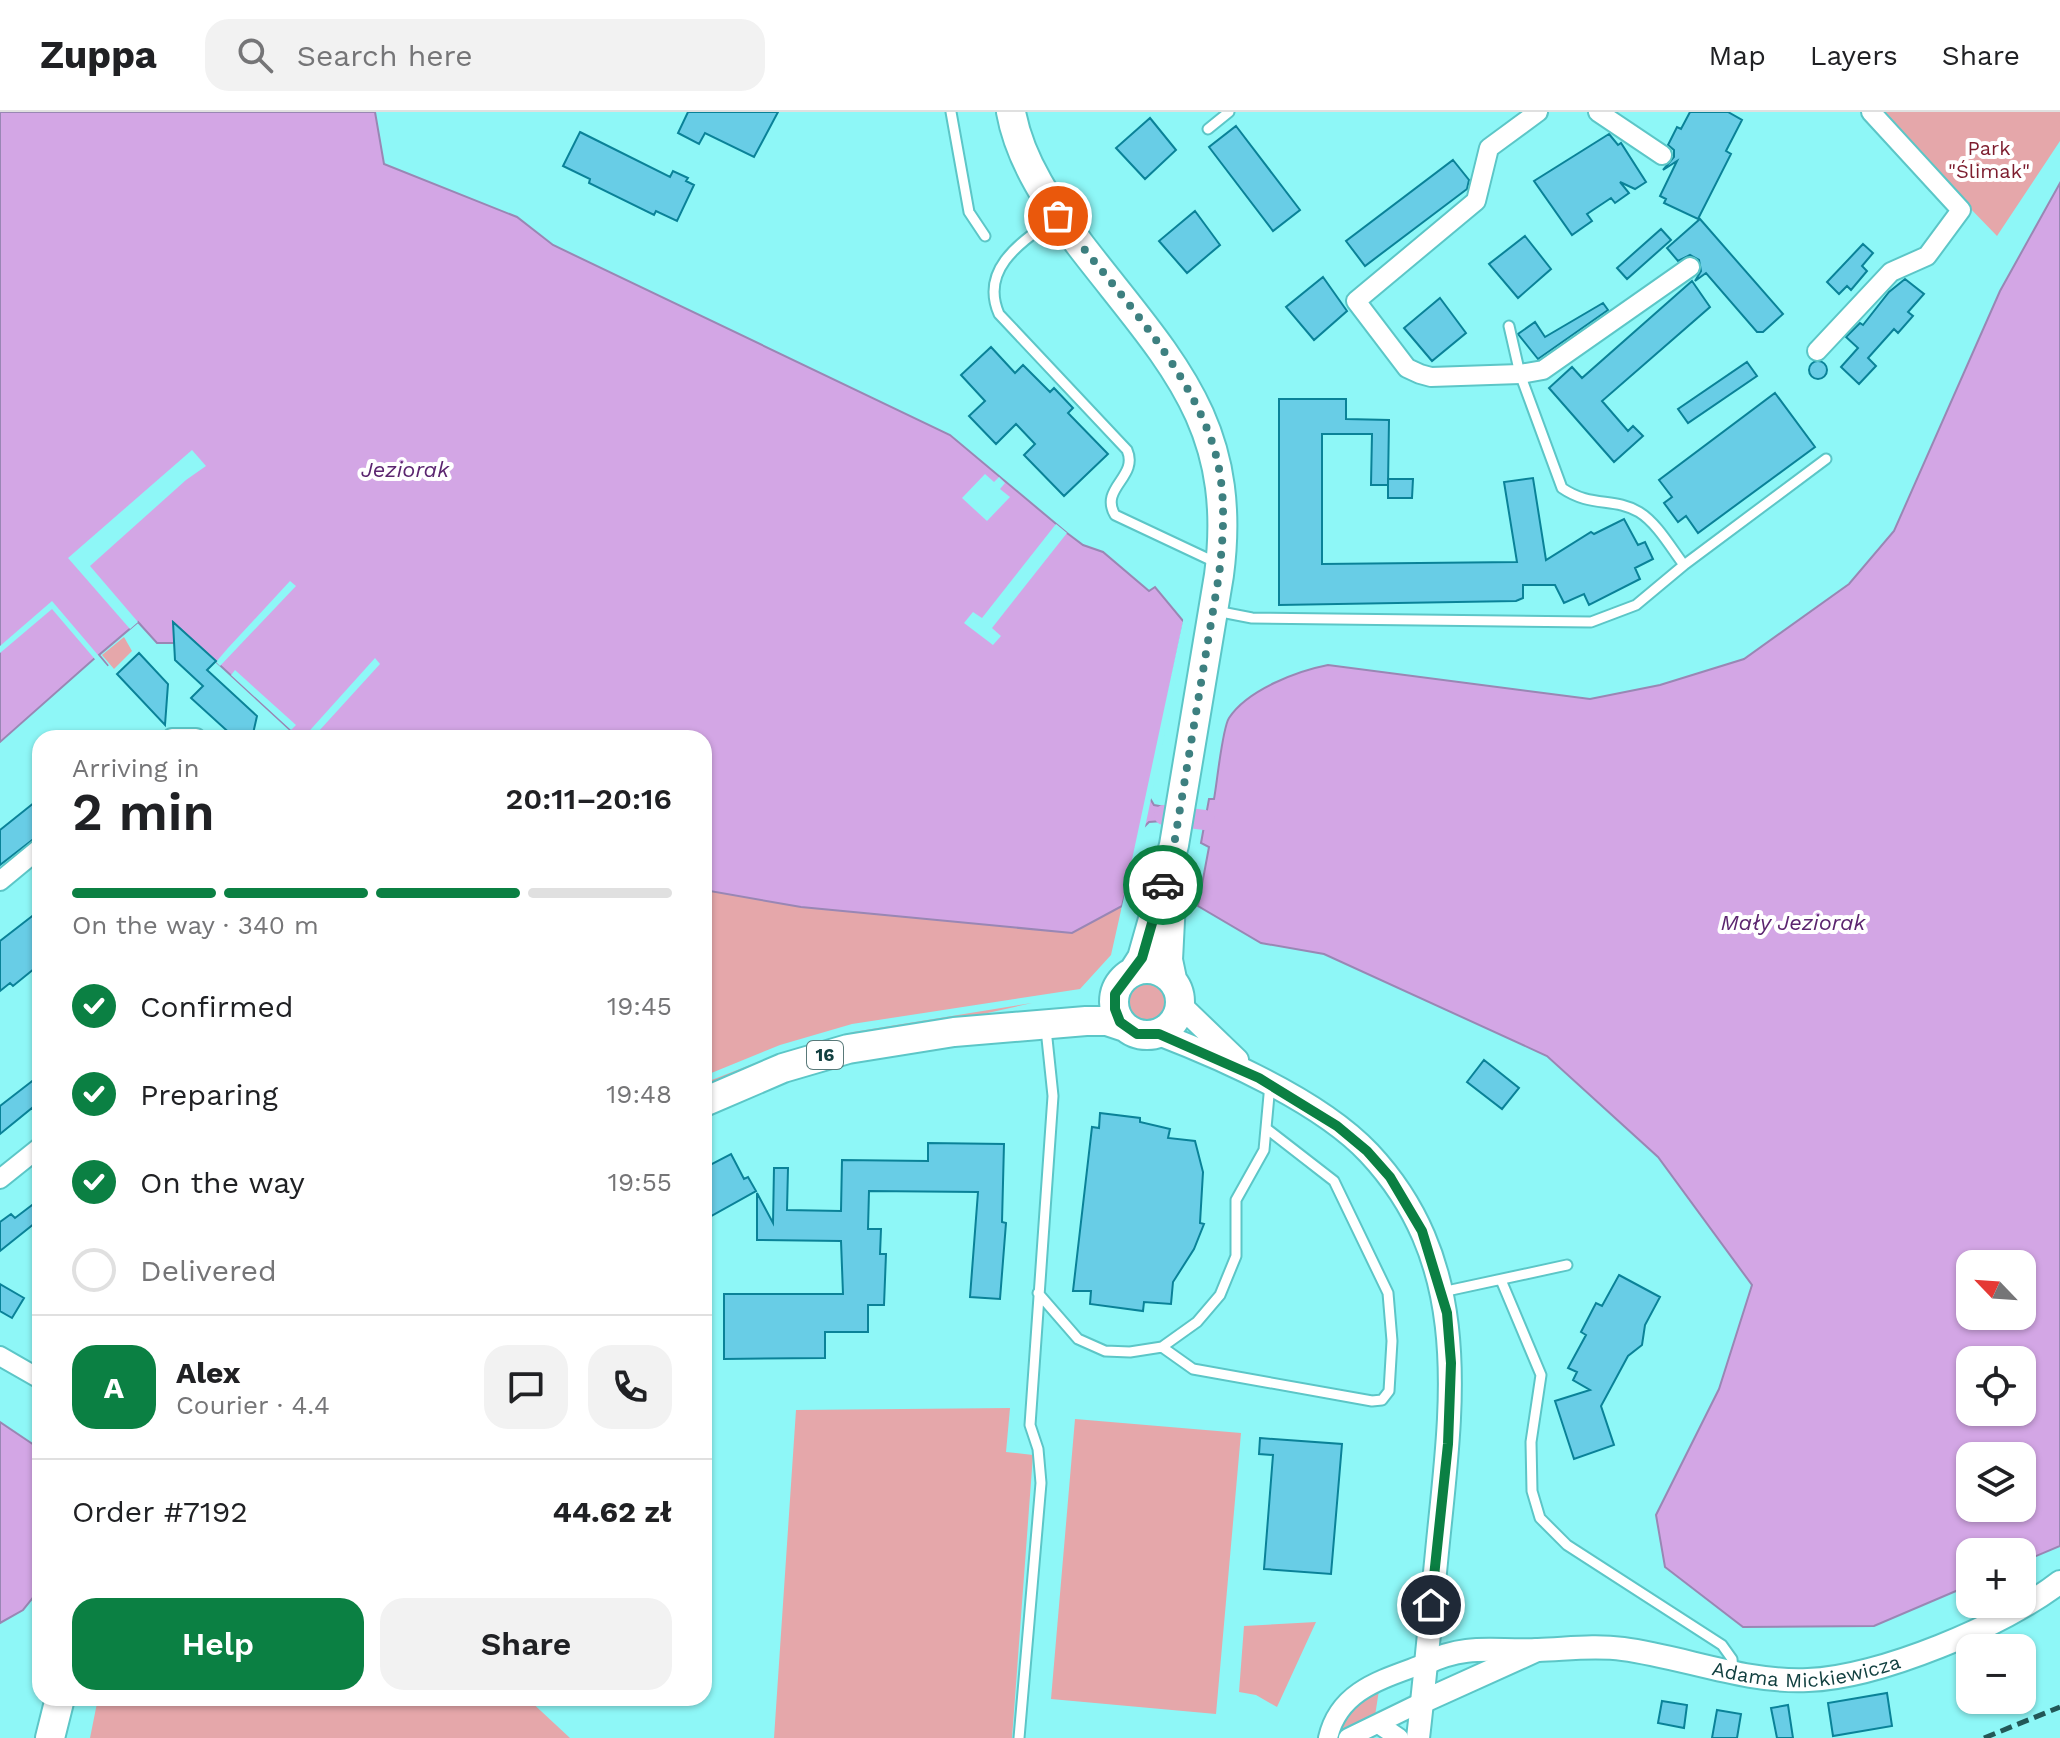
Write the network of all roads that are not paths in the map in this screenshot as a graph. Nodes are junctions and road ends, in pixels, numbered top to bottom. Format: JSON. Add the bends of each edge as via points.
{"nodes":[{"id":1,"x":951,"y":112,"type":"edge"},
{"id":2,"x":1011,"y":112,"type":"edge"},
{"id":3,"x":1229,"y":112,"type":"edge"},
{"id":4,"x":1538,"y":112,"type":"edge"},
{"id":5,"x":1598,"y":112,"type":"edge"},
{"id":6,"x":1871,"y":112,"type":"edge"},
{"id":7,"x":1208,"y":129,"type":"dead end"},
{"id":8,"x":1662,"y":155,"type":"dead end"},
{"id":9,"x":1058,"y":216,"type":"junction"},
{"id":10,"x":985,"y":236,"type":"dead end"},
{"id":11,"x":1690,"y":267,"type":"dead end"},
{"id":12,"x":1509,"y":326,"type":"dead end"},
{"id":13,"x":1817,"y":351,"type":"dead end"},
{"id":14,"x":1520,"y":374,"type":"junction"},
{"id":15,"x":1826,"y":459,"type":"dead end"},
{"id":16,"x":1220,"y":564,"type":"junction"},
{"id":17,"x":1684,"y":565,"type":"junction"},
{"id":18,"x":1213,"y":610,"type":"junction"},
{"id":19,"x":1174,"y":845,"type":"junction"},
{"id":20,"x":32,"y":855,"type":"edge"},
{"id":21,"x":0,"y":881,"type":"edge"},
{"id":22,"x":1172,"y":979,"type":"junction"},
{"id":23,"x":1125,"y":980,"type":"junction"},
{"id":24,"x":1181,"y":1006,"type":"junction"},
{"id":25,"x":1046,"y":1026,"type":"junction"},
{"id":26,"x":1125,"y":1027,"type":"junction"},
{"id":27,"x":954,"y":1032,"type":"junction"},
{"id":28,"x":1159,"y":1034,"type":"junction"},
{"id":29,"x":1264,"y":1081,"type":"junction"},
{"id":30,"x":712,"y":1099,"type":"edge"},
{"id":31,"x":1267,"y":1125,"type":"junction"},
{"id":32,"x":32,"y":1153,"type":"edge"},
{"id":33,"x":0,"y":1179,"type":"edge"},
{"id":34,"x":1567,"y":1265,"type":"dead end"},
{"id":35,"x":1501,"y":1280,"type":"junction"},
{"id":36,"x":1442,"y":1292,"type":"junction"},
{"id":37,"x":1038,"y":1293,"type":"junction"},
{"id":38,"x":1162,"y":1347,"type":"junction"},
{"id":39,"x":0,"y":1356,"type":"edge"},
{"id":40,"x":32,"y":1374,"type":"edge"},
{"id":41,"x":2060,"y":1582,"type":"edge"},
{"id":42,"x":1431,"y":1605,"type":"junction"},
{"id":43,"x":1468,"y":1648,"type":"junction"},
{"id":44,"x":1537,"y":1650,"type":"junction"},
{"id":45,"x":1426,"y":1663,"type":"junction"},
{"id":46,"x":1733,"y":1670,"type":"junction"},
{"id":47,"x":1422,"y":1702,"type":"junction"},
{"id":48,"x":58,"y":1706,"type":"edge"},
{"id":49,"x":1380,"y":1725,"type":"junction"},
{"id":50,"x":50,"y":1738,"type":"edge"},
{"id":51,"x":1019,"y":1738,"type":"edge"},
{"id":52,"x":1328,"y":1738,"type":"edge"},
{"id":53,"x":1348,"y":1738,"type":"edge"},
{"id":54,"x":1399,"y":1738,"type":"edge"},
{"id":55,"x":1418,"y":1738,"type":"edge"}],
"edges":[{"from":1,"to":10,"type":"lane","via":[[969,212]]},
{"from":2,"to":9,"type":"main road","via":[[1020,144]]},
{"from":3,"to":7,"type":"lane"},
{"from":4,"to":14,"type":"street","via":[[1489,148],[1476,201],[1356,301],[1407,368],[1420,374]]},
{"from":5,"to":8,"type":"street"},
{"from":6,"to":13,"type":"street","via":[[1961,210],[1927,256],[1891,272]]},
{"from":9,"to":16,"type":"main road","via":[[1164,353],[1200,412],[1222,488]]},
{"from":9,"to":16,"type":"lane","via":[[1004,261],[994,288],[999,314],[1127,450],[1129,469],[1110,495],[1115,515]]},
{"from":11,"to":14,"type":"street","via":[[1543,370]]},
{"from":12,"to":14,"type":"lane"},
{"from":14,"to":17,"type":"lane","via":[[1562,488],[1590,503],[1640,512]]},
{"from":15,"to":17,"type":"lane"},
{"from":16,"to":18,"type":"main road"},
{"from":17,"to":18,"type":"lane","via":[[1636,605],[1591,622],[1252,618]]},
{"from":18,"to":19,"type":"main road"},
{"from":19,"to":22,"type":"main road","via":[[1168,960]]},
{"from":19,"to":23,"type":"main road","via":[[1142,958]]},
{"from":20,"to":21,"type":"street"},
{"from":22,"to":23,"type":"main road","via":[[1154,969]]},
{"from":22,"to":24,"type":"main road"},
{"from":23,"to":26,"type":"main road","via":[[1115,1009]]},
{"from":23,"to":27,"type":"main road","number":"16","via":[[1084,1003],[988,1020]]},
{"from":24,"to":28,"type":"main road","via":[[1176,1020]]},
{"from":24,"to":29,"type":"street"},
{"from":25,"to":26,"type":"main road","number":"16","via":[[1107,1021]]},
{"from":25,"to":27,"type":"main road","number":"16"},
{"from":25,"to":37,"type":"lane","via":[[1053,1096]]},
{"from":26,"to":28,"type":"main road","number":"16","via":[[1137,1034]]},
{"from":27,"to":30,"type":"main road","number":"16","via":[[815,1057]]},
{"from":28,"to":29,"type":"street"},
{"from":29,"to":31,"type":"lane"},
{"from":29,"to":36,"type":"street","via":[[1337,1126],[1390,1177],[1422,1231]]},
{"from":31,"to":38,"type":"lane","via":[[1259,1162],[1236,1200],[1236,1256],[1220,1295],[1197,1322]]},
{"from":31,"to":38,"type":"lane","via":[[1334,1181],[1388,1293],[1389,1391],[1382,1400],[1372,1401],[1193,1369]]},
{"from":32,"to":33,"type":"street"},
{"from":34,"to":35,"type":"lane"},
{"from":35,"to":36,"type":"lane"},
{"from":35,"to":46,"type":"lane","via":[[1541,1375],[1531,1442],[1532,1491],[1540,1518],[1567,1545],[1722,1645]]},
{"from":36,"to":42,"type":"street","via":[[1450,1336],[1451,1398]]},
{"from":37,"to":38,"type":"lane","via":[[1078,1339],[1105,1351]]},
{"from":37,"to":51,"type":"lane","via":[[1030,1425],[1041,1483]]},
{"from":39,"to":40,"type":"street"},
{"from":41,"to":46,"type":"street","name":"Adama Mickiewicza","via":[[1960,1637],[1847,1674],[1808,1680]]},
{"from":42,"to":43,"type":"street","via":[[1443,1630]]},
{"from":42,"to":45,"type":"street"},
{"from":43,"to":44,"type":"street","name":"Adama Mickiewicza"},
{"from":43,"to":45,"type":"street","name":"Adama Mickiewicza"},
{"from":44,"to":46,"type":"street","name":"Adama Mickiewicza","via":[[1614,1648]]},
{"from":44,"to":47,"type":"street","name":"Adama Mickiewicza"},
{"from":45,"to":47,"type":"street"},
{"from":45,"to":52,"type":"street","via":[[1354,1693],[1337,1714]]},
{"from":47,"to":49,"type":"street"},
{"from":47,"to":55,"type":"street"},
{"from":48,"to":50,"type":"main road"},
{"from":49,"to":53,"type":"street"},
{"from":49,"to":54,"type":"street"}]}
